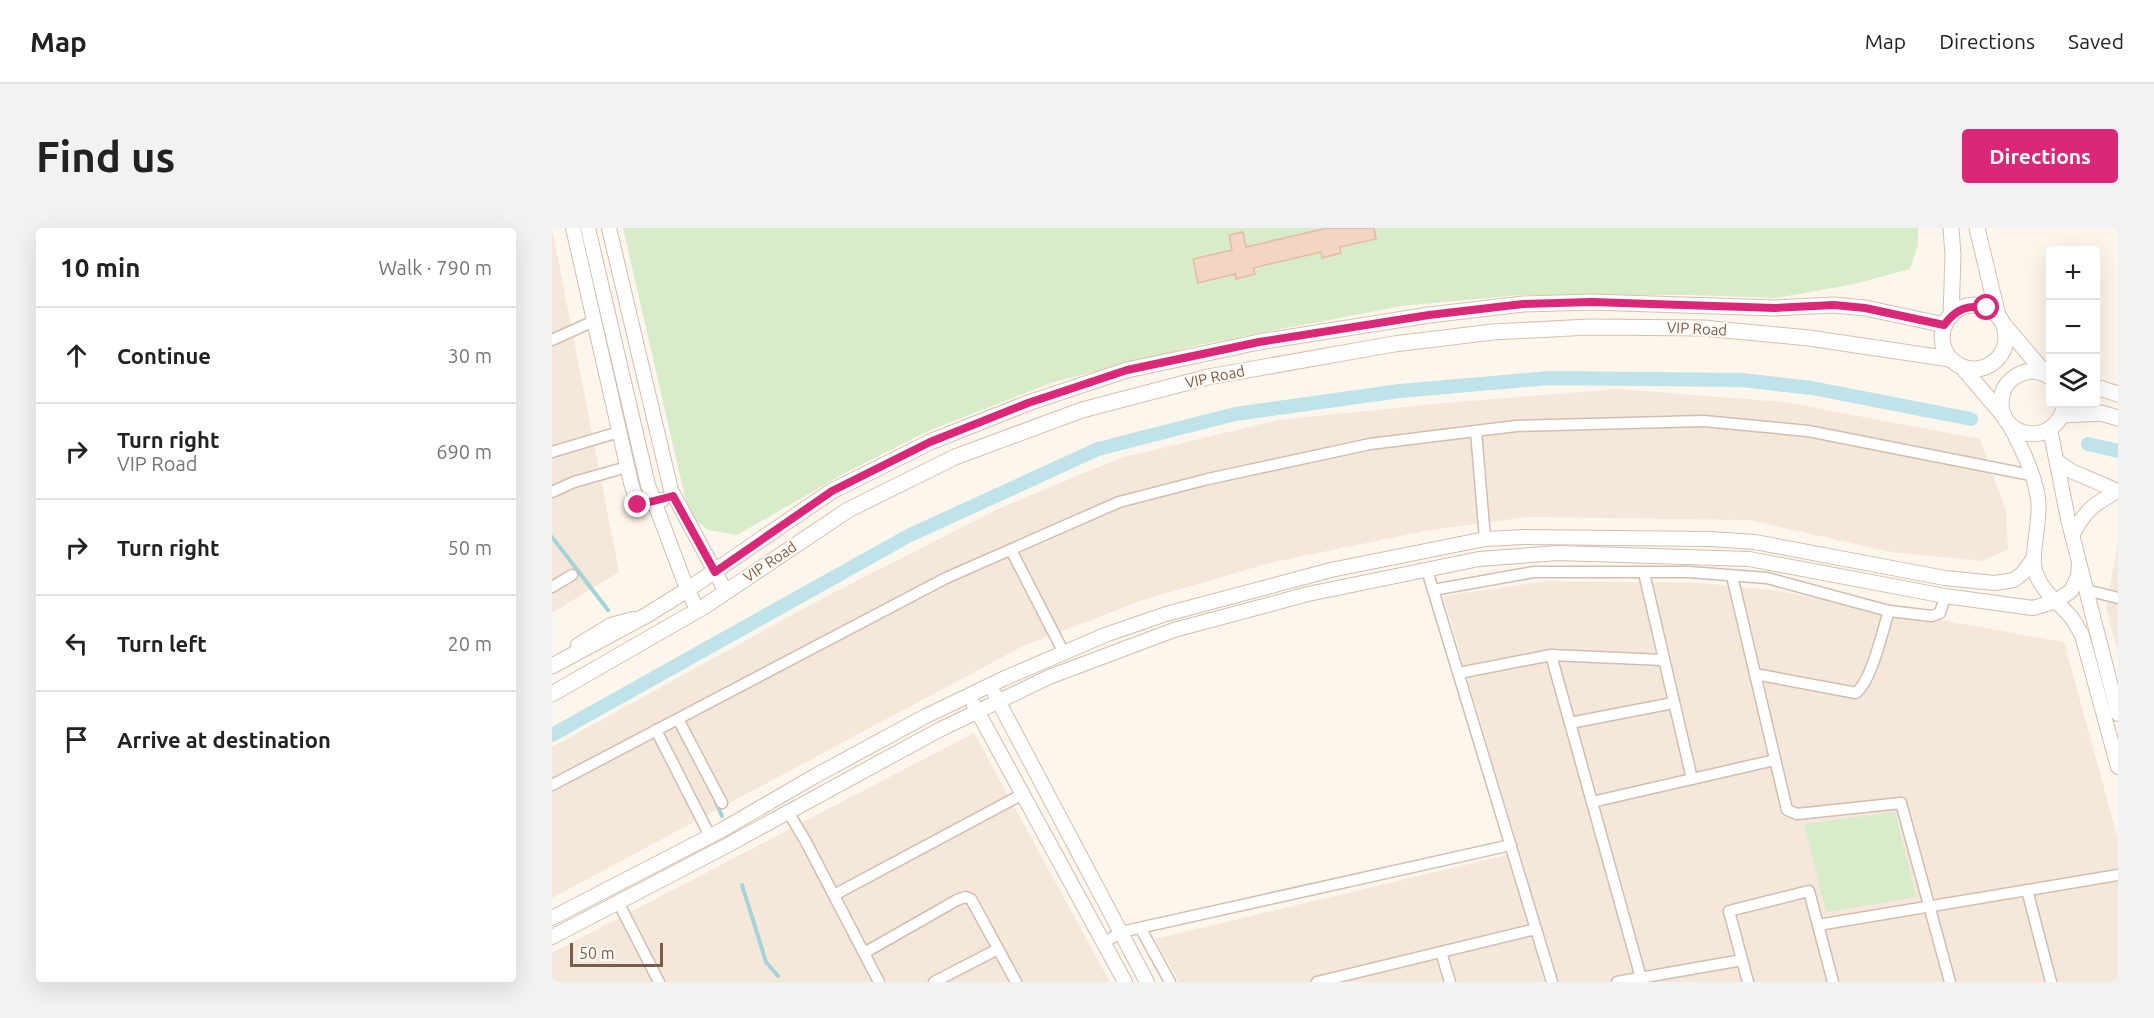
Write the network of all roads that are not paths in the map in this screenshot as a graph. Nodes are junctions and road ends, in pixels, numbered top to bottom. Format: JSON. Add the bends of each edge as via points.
{"nodes":[{"id":1,"x":573,"y":228,"type":"edge"},
{"id":2,"x":588,"y":228,"type":"edge"},
{"id":3,"x":609,"y":228,"type":"edge"},
{"id":4,"x":1951,"y":228,"type":"edge"},
{"id":5,"x":1977,"y":228,"type":"edge"},
{"id":6,"x":1948,"y":320,"type":"junction"},
{"id":7,"x":2001,"y":320,"type":"junction"},
{"id":8,"x":594,"y":321,"type":"junction"},
{"id":9,"x":552,"y":340,"type":"edge"},
{"id":10,"x":1956,"y":363,"type":"junction"},
{"id":11,"x":2046,"y":373,"type":"edge"},
{"id":12,"x":2046,"y":374,"type":"edge"},
{"id":13,"x":2100,"y":388,"type":"edge"},
{"id":14,"x":2118,"y":394,"type":"edge"},
{"id":15,"x":2064,"y":409,"type":"edge"},
{"id":16,"x":2118,"y":418,"type":"edge"},
{"id":17,"x":2006,"y":420,"type":"junction"},
{"id":18,"x":2050,"y":429,"type":"junction"},
{"id":19,"x":1476,"y":431,"type":"junction"},
{"id":20,"x":619,"y":432,"type":"junction"},
{"id":21,"x":552,"y":452,"type":"edge"},
{"id":22,"x":2057,"y":461,"type":"junction"},
{"id":23,"x":627,"y":467,"type":"junction"},
{"id":24,"x":2031,"y":475,"type":"junction"},
{"id":25,"x":2118,"y":491,"type":"edge"},
{"id":26,"x":552,"y":492,"type":"edge"},
{"id":27,"x":673,"y":496,"type":"junction"},
{"id":28,"x":654,"y":502,"type":"junction"},
{"id":29,"x":2072,"y":535,"type":"junction"},
{"id":30,"x":1485,"y":539,"type":"junction"},
{"id":31,"x":1011,"y":549,"type":"junction"},
{"id":32,"x":2033,"y":559,"type":"junction"},
{"id":33,"x":2079,"y":564,"type":"junction"},
{"id":34,"x":1427,"y":570,"type":"junction"},
{"id":35,"x":715,"y":572,"type":"junction"},
{"id":36,"x":1644,"y":573,"type":"junction"},
{"id":37,"x":572,"y":575,"type":"dead end"},
{"id":38,"x":1732,"y":576,"type":"junction"},
{"id":39,"x":552,"y":587,"type":"edge"},
{"id":40,"x":687,"y":590,"type":"junction"},
{"id":41,"x":1433,"y":590,"type":"junction"},
{"id":42,"x":2086,"y":590,"type":"junction"},
{"id":43,"x":726,"y":592,"type":"junction"},
{"id":44,"x":1945,"y":596,"type":"junction"},
{"id":45,"x":2118,"y":598,"type":"edge"},
{"id":46,"x":2056,"y":601,"type":"junction"},
{"id":47,"x":697,"y":610,"type":"junction"},
{"id":48,"x":1889,"y":611,"type":"junction"},
{"id":49,"x":647,"y":615,"type":"junction"},
{"id":50,"x":1064,"y":653,"type":"junction"},
{"id":51,"x":1551,"y":655,"type":"junction"},
{"id":52,"x":552,"y":659,"type":"edge"},
{"id":53,"x":1663,"y":660,"type":"junction"},
{"id":54,"x":552,"y":666,"type":"edge"},
{"id":55,"x":1459,"y":673,"type":"junction"},
{"id":56,"x":1755,"y":674,"type":"junction"},
{"id":57,"x":990,"y":685,"type":"junction"},
{"id":58,"x":552,"y":694,"type":"edge"},
{"id":59,"x":969,"y":696,"type":"junction"},
{"id":60,"x":998,"y":701,"type":"junction"},
{"id":61,"x":1673,"y":703,"type":"junction"},
{"id":62,"x":977,"y":711,"type":"junction"},
{"id":63,"x":2118,"y":714,"type":"edge"},
{"id":64,"x":678,"y":718,"type":"junction"},
{"id":65,"x":1570,"y":723,"type":"junction"},
{"id":66,"x":656,"y":730,"type":"junction"},
{"id":67,"x":1774,"y":760,"type":"junction"},
{"id":68,"x":2118,"y":767,"type":"edge"},
{"id":69,"x":1692,"y":779,"type":"junction"},
{"id":70,"x":552,"y":784,"type":"edge"},
{"id":71,"x":1023,"y":794,"type":"junction"},
{"id":72,"x":1592,"y":802,"type":"junction"},
{"id":73,"x":722,"y":803,"type":"dead end"},
{"id":74,"x":788,"y":812,"type":"junction"},
{"id":75,"x":710,"y":836,"type":"junction"},
{"id":76,"x":1511,"y":845,"type":"junction"},
{"id":77,"x":2118,"y":875,"type":"edge"},
{"id":78,"x":2027,"y":890,"type":"junction"},
{"id":79,"x":834,"y":895,"type":"junction"},
{"id":80,"x":618,"y":902,"type":"junction"},
{"id":81,"x":1930,"y":906,"type":"junction"},
{"id":82,"x":552,"y":918,"type":"edge"},
{"id":83,"x":1818,"y":925,"type":"junction"},
{"id":84,"x":1140,"y":928,"type":"junction"},
{"id":85,"x":1536,"y":928,"type":"junction"},
{"id":86,"x":1121,"y":932,"type":"junction"},
{"id":87,"x":552,"y":937,"type":"edge"},
{"id":88,"x":1104,"y":943,"type":"junction"},
{"id":89,"x":998,"y":950,"type":"junction"},
{"id":90,"x":1441,"y":952,"type":"junction"},
{"id":91,"x":864,"y":953,"type":"junction"},
{"id":92,"x":1742,"y":960,"type":"junction"},
{"id":93,"x":1357,"y":977,"type":"edge"},
{"id":94,"x":1641,"y":978,"type":"junction"},
{"id":95,"x":657,"y":981,"type":"edge"},
{"id":96,"x":879,"y":982,"type":"edge"},
{"id":97,"x":934,"y":982,"type":"edge"},
{"id":98,"x":1016,"y":982,"type":"edge"},
{"id":99,"x":1125,"y":982,"type":"edge"},
{"id":100,"x":1147,"y":982,"type":"edge"},
{"id":101,"x":1170,"y":982,"type":"edge"},
{"id":102,"x":1317,"y":982,"type":"edge"},
{"id":103,"x":1450,"y":982,"type":"edge"},
{"id":104,"x":1552,"y":982,"type":"edge"},
{"id":105,"x":1617,"y":982,"type":"edge"},
{"id":106,"x":1748,"y":982,"type":"edge"},
{"id":107,"x":1833,"y":982,"type":"edge"},
{"id":108,"x":1950,"y":982,"type":"edge"},
{"id":109,"x":2051,"y":982,"type":"edge"}],
"edges":[{"from":1,"to":8,"type":"street"},
{"from":2,"to":28,"type":"street"},
{"from":3,"to":27,"type":"street"},
{"from":4,"to":6,"type":"main road"},
{"from":5,"to":7,"type":"main road"},
{"from":6,"to":7,"type":"main road","via":[[1962,308],[1974,306],[1987,308]]},
{"from":6,"to":10,"type":"main road","via":[[1942,337],[1944,349]]},
{"from":6,"to":35,"type":"main road","name":"VIP Road","via":[[1834,305],[1775,308],[1591,302],[1523,304],[1259,342],[1127,370],[930,442],[832,491]]},
{"from":7,"to":10,"type":"main road","via":[[2007,337],[1997,360],[1974,369]]},
{"from":7,"to":11,"type":"main road"},
{"from":8,"to":9,"type":"street"},
{"from":8,"to":20,"type":"street"},
{"from":10,"to":17,"type":"main road"},
{"from":10,"to":43,"type":"main road","name":"VIP Road","via":[[1809,338],[1703,328],[1589,327],[1493,332],[1405,343],[1208,377],[1082,410],[955,457],[848,510]]},
{"from":12,"to":17,"type":"main road","via":[[2020,373],[2009,381],[2001,403]]},
{"from":13,"to":14,"type":"main road"},
{"from":15,"to":16,"type":"main road"},
{"from":15,"to":18,"type":"main road"},
{"from":17,"to":18,"type":"main road","via":[[2020,432],[2033,435]]},
{"from":17,"to":24,"type":"street"},
{"from":18,"to":22,"type":"street"},
{"from":19,"to":24,"type":"street","via":[[1516,426],[1704,422],[1808,431]]},
{"from":19,"to":30,"type":"street"},
{"from":19,"to":31,"type":"street","via":[[1370,444],[1208,479],[1119,502]]},
{"from":20,"to":21,"type":"street"},
{"from":20,"to":23,"type":"street"},
{"from":22,"to":25,"type":"street"},
{"from":22,"to":29,"type":"street"},
{"from":23,"to":26,"type":"street"},
{"from":23,"to":28,"type":"street","via":[[638,505]]},
{"from":24,"to":32,"type":"street","via":[[2038,498]]},
{"from":25,"to":29,"type":"street","via":[[2084,514]]},
{"from":27,"to":28,"type":"street"},
{"from":27,"to":35,"type":"street"},
{"from":28,"to":40,"type":"street"},
{"from":29,"to":33,"type":"street"},
{"from":30,"to":32,"type":"street","via":[[1755,542],[1945,578],[1995,583],[2014,580]]},
{"from":30,"to":50,"type":"street","via":[[1331,570],[1166,614]]},
{"from":31,"to":50,"type":"street"},
{"from":31,"to":64,"type":"street","via":[[945,578]]},
{"from":32,"to":46,"type":"street","via":[[2037,576]]},
{"from":33,"to":42,"type":"street"},
{"from":33,"to":46,"type":"street","via":[[2071,591]]},
{"from":34,"to":41,"type":"street"},
{"from":34,"to":44,"type":"street","via":[[1479,559],[1558,553],[1749,559]]},
{"from":34,"to":60,"type":"street","via":[[1308,594],[1174,630],[1049,676]]},
{"from":35,"to":40,"type":"main road","name":"VIP Road"},
{"from":35,"to":43,"type":"street"},
{"from":36,"to":38,"type":"street"},
{"from":36,"to":41,"type":"street","via":[[1534,572]]},
{"from":36,"to":53,"type":"street"},
{"from":37,"to":39,"type":"street"},
{"from":38,"to":48,"type":"street","via":[[1767,578]]},
{"from":38,"to":56,"type":"street"},
{"from":40,"to":47,"type":"street"},
{"from":40,"to":49,"type":"main road","name":"VIP Road"},
{"from":41,"to":55,"type":"street"},
{"from":42,"to":45,"type":"street"},
{"from":42,"to":63,"type":"street"},
{"from":43,"to":47,"type":"main road","name":"VIP Road"},
{"from":44,"to":46,"type":"street","via":[[2033,608]]},
{"from":44,"to":48,"type":"street","via":[[1942,609],[1932,616]]},
{"from":46,"to":68,"type":"street","via":[[2082,635]]},
{"from":47,"to":58,"type":"main road","name":"VIP Road"},
{"from":48,"to":56,"type":"street","via":[[1869,671],[1856,693]]},
{"from":49,"to":52,"type":"street","via":[[611,625]]},
{"from":49,"to":54,"type":"main road","name":"VIP Road"},
{"from":50,"to":57,"type":"street"},
{"from":51,"to":53,"type":"street"},
{"from":51,"to":55,"type":"street"},
{"from":51,"to":65,"type":"street"},
{"from":53,"to":61,"type":"street"},
{"from":55,"to":76,"type":"street"},
{"from":56,"to":67,"type":"street"},
{"from":57,"to":59,"type":"street"},
{"from":57,"to":60,"type":"street"},
{"from":59,"to":62,"type":"street"},
{"from":59,"to":75,"type":"street"},
{"from":60,"to":62,"type":"street"},
{"from":60,"to":86,"type":"street"},
{"from":61,"to":65,"type":"street"},
{"from":61,"to":69,"type":"street"},
{"from":62,"to":71,"type":"street"},
{"from":62,"to":74,"type":"street"},
{"from":64,"to":66,"type":"street"},
{"from":64,"to":73,"type":"street"},
{"from":65,"to":72,"type":"street"},
{"from":66,"to":70,"type":"street"},
{"from":66,"to":75,"type":"street"},
{"from":67,"to":69,"type":"street"},
{"from":67,"to":81,"type":"street","via":[[1787,810],[1797,814],[1901,803]]},
{"from":69,"to":72,"type":"street"},
{"from":71,"to":79,"type":"street"},
{"from":71,"to":88,"type":"street"},
{"from":72,"to":94,"type":"street"},
{"from":74,"to":79,"type":"street"},
{"from":74,"to":80,"type":"street"},
{"from":75,"to":82,"type":"street"},
{"from":76,"to":84,"type":"street"},
{"from":76,"to":85,"type":"street"},
{"from":77,"to":78,"type":"street"},
{"from":78,"to":81,"type":"street"},
{"from":78,"to":109,"type":"street"},
{"from":79,"to":91,"type":"street"},
{"from":80,"to":87,"type":"street"},
{"from":80,"to":95,"type":"street"},
{"from":81,"to":83,"type":"street"},
{"from":81,"to":108,"type":"street"},
{"from":83,"to":92,"type":"street","via":[[1809,891],[1729,911]]},
{"from":83,"to":107,"type":"street"},
{"from":84,"to":86,"type":"street"},
{"from":84,"to":101,"type":"street"},
{"from":85,"to":90,"type":"street"},
{"from":85,"to":104,"type":"street"},
{"from":86,"to":88,"type":"street"},
{"from":86,"to":100,"type":"street"},
{"from":88,"to":99,"type":"street"},
{"from":89,"to":91,"type":"street","via":[[971,899],[965,897]]},
{"from":89,"to":97,"type":"street"},
{"from":89,"to":98,"type":"street"},
{"from":90,"to":93,"type":"street"},
{"from":90,"to":103,"type":"street"},
{"from":91,"to":96,"type":"street"},
{"from":92,"to":94,"type":"street"},
{"from":92,"to":106,"type":"street"},
{"from":93,"to":102,"type":"street"},
{"from":94,"to":105,"type":"street"}]}
